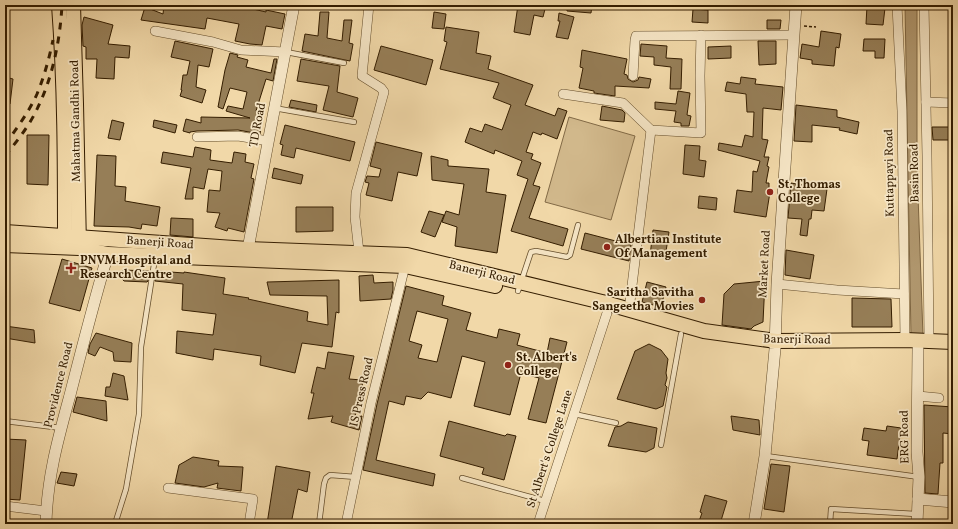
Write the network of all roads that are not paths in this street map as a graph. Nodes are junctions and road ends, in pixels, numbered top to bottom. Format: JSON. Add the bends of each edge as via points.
{"nodes":[{"id":1,"x":59,"y":5,"type":"edge"},
{"id":2,"x":73,"y":5,"type":"edge"},
{"id":3,"x":294,"y":5,"type":"edge"},
{"id":4,"x":369,"y":5,"type":"edge"},
{"id":5,"x":796,"y":5,"type":"edge"},
{"id":6,"x":897,"y":5,"type":"edge"},
{"id":7,"x":924,"y":5,"type":"edge"},
{"id":8,"x":952,"y":5,"type":"edge"},
{"id":9,"x":155,"y":31,"type":"dead end"},
{"id":10,"x":68,"y":34,"type":"junction"},
{"id":11,"x":701,"y":35,"type":"junction"},
{"id":12,"x":793,"y":35,"type":"junction"},
{"id":13,"x":285,"y":52,"type":"junction"},
{"id":14,"x":344,"y":63,"type":"dead end"},
{"id":15,"x":633,"y":76,"type":"dead end"},
{"id":16,"x":563,"y":94,"type":"dead end"},
{"id":17,"x":926,"y":102,"type":"junction"},
{"id":18,"x":952,"y":103,"type":"edge"},
{"id":19,"x":274,"y":108,"type":"junction"},
{"id":20,"x":354,"y":122,"type":"dead end"},
{"id":21,"x":953,"y":123,"type":"edge"},
{"id":22,"x":651,"y":130,"type":"junction"},
{"id":23,"x":196,"y":137,"type":"dead end"},
{"id":24,"x":268,"y":141,"type":"junction"},
{"id":25,"x":72,"y":220,"type":"junction"},
{"id":26,"x":578,"y":225,"type":"dead end"},
{"id":27,"x":5,"y":232,"type":"edge"},
{"id":28,"x":65,"y":241,"type":"junction"},
{"id":29,"x":79,"y":242,"type":"junction"},
{"id":30,"x":5,"y":245,"type":"edge"},
{"id":31,"x":359,"y":252,"type":"junction"},
{"id":32,"x":108,"y":254,"type":"junction"},
{"id":33,"x":248,"y":254,"type":"junction"},
{"id":34,"x":155,"y":256,"type":"junction"},
{"id":35,"x":405,"y":266,"type":"junction"},
{"id":36,"x":776,"y":284,"type":"junction"},
{"id":37,"x":519,"y":286,"type":"junction"},
{"id":38,"x":904,"y":294,"type":"junction"},
{"id":39,"x":629,"y":310,"type":"junction"},
{"id":40,"x":607,"y":313,"type":"junction"},
{"id":41,"x":681,"y":334,"type":"junction"},
{"id":42,"x":953,"y":342,"type":"edge"},
{"id":43,"x":775,"y":345,"type":"junction"},
{"id":44,"x":917,"y":345,"type":"junction"},
{"id":45,"x":953,"y":350,"type":"edge"},
{"id":46,"x":918,"y":396,"type":"junction"},
{"id":47,"x":939,"y":398,"type":"dead end"},
{"id":48,"x":574,"y":414,"type":"junction"},
{"id":49,"x":5,"y":421,"type":"edge"},
{"id":50,"x":616,"y":423,"type":"dead end"},
{"id":51,"x":61,"y":428,"type":"junction"},
{"id":52,"x":661,"y":445,"type":"dead end"},
{"id":53,"x":765,"y":456,"type":"junction"},
{"id":54,"x":356,"y":477,"type":"junction"},
{"id":55,"x":919,"y":477,"type":"junction"},
{"id":56,"x":462,"y":478,"type":"dead end"},
{"id":57,"x":168,"y":488,"type":"dead end"},
{"id":58,"x":918,"y":499,"type":"junction"},
{"id":59,"x":545,"y":501,"type":"junction"},
{"id":60,"x":953,"y":502,"type":"edge"},
{"id":61,"x":5,"y":506,"type":"edge"},
{"id":62,"x":46,"y":510,"type":"junction"},
{"id":63,"x":917,"y":519,"type":"edge"},
{"id":64,"x":46,"y":524,"type":"edge"},
{"id":65,"x":115,"y":524,"type":"edge"},
{"id":66,"x":249,"y":524,"type":"edge"},
{"id":67,"x":319,"y":524,"type":"edge"},
{"id":68,"x":346,"y":524,"type":"edge"},
{"id":69,"x":538,"y":524,"type":"edge"},
{"id":70,"x":754,"y":524,"type":"edge"},
{"id":71,"x":830,"y":524,"type":"edge"}],
"edges":[{"from":1,"to":10,"type":"main road","name":"Mahatma Gandhi Road"},
{"from":2,"to":10,"type":"main road","name":"Mahatma Gandhi Road"},
{"from":3,"to":13,"type":"street","name":"TD Road"},
{"from":4,"to":31,"type":"street","via":[[362,76],[384,92],[356,192],[355,217]]},
{"from":5,"to":12,"type":"street","name":"Market Road"},
{"from":6,"to":38,"type":"street","name":"Kuttappayi Road","via":[[902,110]]},
{"from":7,"to":17,"type":"street","name":"Basin Road"},
{"from":8,"to":18,"type":"lane"},
{"from":9,"to":13,"type":"street","via":[[241,50]]},
{"from":10,"to":25,"type":"main road","name":"Mahatma Gandhi Road","via":[[64,105]]},
{"from":11,"to":12,"type":"street"},
{"from":11,"to":15,"type":"street","via":[[636,36]]},
{"from":11,"to":22,"type":"street","via":[[701,133]]},
{"from":12,"to":36,"type":"street","name":"Market Road"},
{"from":13,"to":14,"type":"lane"},
{"from":13,"to":19,"type":"street","name":"TD Road"},
{"from":16,"to":22,"type":"street","via":[[623,104]]},
{"from":17,"to":18,"type":"street"},
{"from":17,"to":44,"type":"street","name":"Basin Road"},
{"from":18,"to":21,"type":"lane"},
{"from":19,"to":20,"type":"lane"},
{"from":19,"to":24,"type":"street","name":"TD Road"},
{"from":22,"to":39,"type":"street"},
{"from":23,"to":24,"type":"street","via":[[238,136]]},
{"from":24,"to":33,"type":"street","name":"TD Road"},
{"from":25,"to":28,"type":"main road","name":"Mahatma Gandhi Road"},
{"from":25,"to":29,"type":"main road","name":"Mahatma Gandhi Road"},
{"from":26,"to":37,"type":"lane","via":[[570,255],[567,257],[531,252]]},
{"from":27,"to":28,"type":"main road","name":"Banerji Road"},
{"from":28,"to":29,"type":"main road","name":"Banerji Road"},
{"from":28,"to":30,"type":"main road","name":"Banerji Road"},
{"from":29,"to":32,"type":"main road","name":"Banerji Road"},
{"from":29,"to":33,"type":"main road","name":"Banerji Road"},
{"from":31,"to":33,"type":"main road","name":"Banerji Road"},
{"from":31,"to":37,"type":"main road","name":"Banerji Road","via":[[407,254]]},
{"from":32,"to":34,"type":"main road","name":"Banerji Road"},
{"from":32,"to":51,"type":"street","name":"Providence Road"},
{"from":33,"to":34,"type":"main road","name":"Banerji Road"},
{"from":33,"to":35,"type":"main road","name":"Banerji Road"},
{"from":34,"to":65,"type":"lane","via":[[141,347],[139,414],[126,489]]},
{"from":35,"to":37,"type":"main road","name":"Banerji Road"},
{"from":35,"to":54,"type":"street","name":"IS Press Road","via":[[370,403]]},
{"from":36,"to":38,"type":"street"},
{"from":36,"to":43,"type":"street","name":"Market Road"},
{"from":37,"to":39,"type":"main road","name":"Banerji Road"},
{"from":37,"to":40,"type":"main road","name":"Banerji Road"},
{"from":38,"to":44,"type":"street","name":"Kuttappayi Road"},
{"from":39,"to":43,"type":"main road","name":"Banerji Road","via":[[704,331]]},
{"from":40,"to":41,"type":"main road","name":"Banerji Road"},
{"from":40,"to":48,"type":"street","name":"St Albert's College Lane"},
{"from":41,"to":43,"type":"main road","name":"Banerji Road","via":[[700,339]]},
{"from":41,"to":52,"type":"lane"},
{"from":42,"to":44,"type":"main road","name":"Banerji Road"},
{"from":43,"to":44,"type":"main road","name":"Banerji Road"},
{"from":43,"to":53,"type":"street","name":"Market Road"},
{"from":44,"to":45,"type":"main road","name":"Banerji Road"},
{"from":44,"to":46,"type":"street","name":"ERG Road"},
{"from":46,"to":47,"type":"street"},
{"from":46,"to":55,"type":"street","name":"ERG Road"},
{"from":48,"to":50,"type":"lane"},
{"from":48,"to":59,"type":"street","name":"St Albert's College Lane"},
{"from":49,"to":51,"type":"lane"},
{"from":51,"to":62,"type":"street","name":"Providence Road","via":[[52,462]]},
{"from":53,"to":55,"type":"lane"},
{"from":53,"to":70,"type":"street","name":"Market Road"},
{"from":54,"to":67,"type":"lane","via":[[330,475],[326,478]]},
{"from":54,"to":68,"type":"street","name":"IS Press Road"},
{"from":55,"to":58,"type":"street","name":"ERG Road"},
{"from":56,"to":59,"type":"lane"},
{"from":57,"to":66,"type":"street","via":[[253,499]]},
{"from":58,"to":60,"type":"street"},
{"from":58,"to":63,"type":"street","name":"ERG Road"},
{"from":59,"to":69,"type":"street","name":"St Albert's College Lane"},
{"from":61,"to":62,"type":"street"},
{"from":62,"to":64,"type":"street","name":"Providence Road"},
{"from":63,"to":71,"type":"lane","via":[[831,509]]}]}
